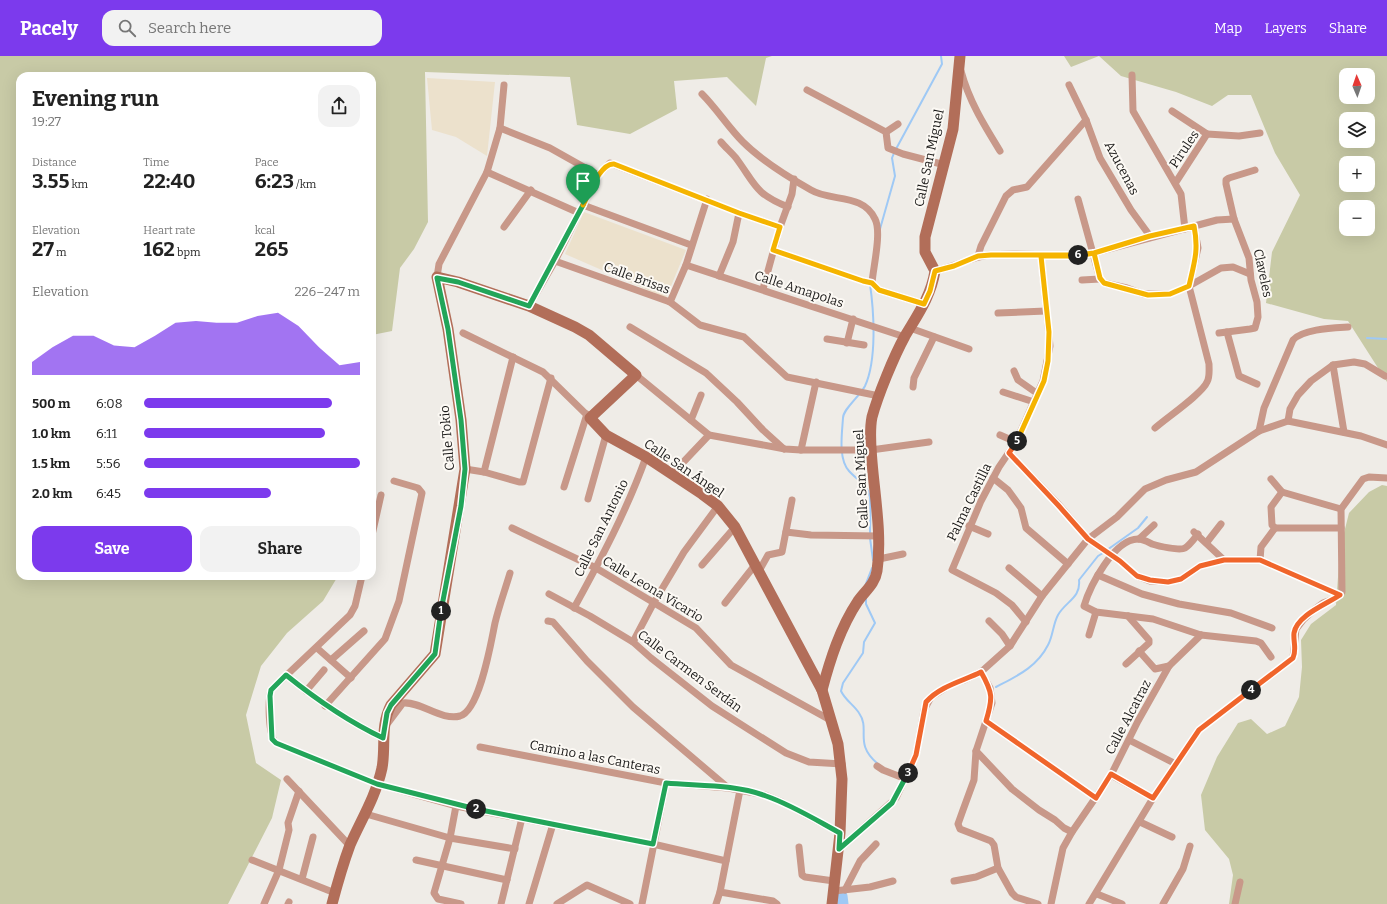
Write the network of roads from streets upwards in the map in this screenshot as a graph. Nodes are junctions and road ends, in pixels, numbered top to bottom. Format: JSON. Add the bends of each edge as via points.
{"nodes":[{"id":1,"x":959,"y":59,"type":"edge"},
{"id":2,"x":1132,"y":75,"type":"dead end"},
{"id":3,"x":1069,"y":85,"type":"dead end"},
{"id":4,"x":504,"y":86,"type":"dead end"},
{"id":5,"x":808,"y":90,"type":"dead end"},
{"id":6,"x":702,"y":94,"type":"dead end"},
{"id":7,"x":1172,"y":111,"type":"dead end"},
{"id":8,"x":1086,"y":120,"type":"junction"},
{"id":9,"x":898,"y":124,"type":"dead end"},
{"id":10,"x":500,"y":128,"type":"junction"},
{"id":11,"x":886,"y":132,"type":"junction"},
{"id":12,"x":1260,"y":133,"type":"dead end"},
{"id":13,"x":1207,"y":134,"type":"junction"},
{"id":14,"x":721,"y":142,"type":"dead end"},
{"id":15,"x":1000,"y":151,"type":"dead end"},
{"id":16,"x":945,"y":165,"type":"junction"},
{"id":17,"x":1254,"y":170,"type":"dead end"},
{"id":18,"x":487,"y":172,"type":"junction"},
{"id":19,"x":598,"y":175,"type":"junction"},
{"id":20,"x":794,"y":179,"type":"junction"},
{"id":21,"x":1176,"y":182,"type":"junction"},
{"id":22,"x":531,"y":190,"type":"junction"},
{"id":23,"x":707,"y":199,"type":"junction"},
{"id":24,"x":1078,"y":199,"type":"dead end"},
{"id":25,"x":583,"y":205,"type":"junction"},
{"id":26,"x":788,"y":207,"type":"junction"},
{"id":27,"x":579,"y":213,"type":"junction"},
{"id":28,"x":739,"y":213,"type":"junction"},
{"id":29,"x":1234,"y":219,"type":"junction"},
{"id":30,"x":1194,"y":226,"type":"junction"},
{"id":31,"x":504,"y":227,"type":"dead end"},
{"id":32,"x":780,"y":227,"type":"junction"},
{"id":33,"x":1185,"y":229,"type":"junction"},
{"id":34,"x":1150,"y":236,"type":"junction"},
{"id":35,"x":691,"y":245,"type":"junction"},
{"id":36,"x":773,"y":250,"type":"junction"},
{"id":37,"x":1094,"y":253,"type":"junction"},
{"id":38,"x":978,"y":256,"type":"junction"},
{"id":39,"x":1041,"y":256,"type":"junction"},
{"id":40,"x":555,"y":261,"type":"junction"},
{"id":41,"x":686,"y":265,"type":"junction"},
{"id":42,"x":935,"y":271,"type":"junction"},
{"id":43,"x":1250,"y":274,"type":"junction"},
{"id":44,"x":719,"y":276,"type":"junction"},
{"id":45,"x":437,"y":278,"type":"junction"},
{"id":46,"x":1100,"y":278,"type":"junction"},
{"id":47,"x":1082,"y":280,"type":"dead end"},
{"id":48,"x":870,"y":282,"type":"junction"},
{"id":49,"x":1189,"y":286,"type":"junction"},
{"id":50,"x":763,"y":289,"type":"junction"},
{"id":51,"x":670,"y":302,"type":"junction"},
{"id":52,"x":924,"y":304,"type":"junction"},
{"id":53,"x":529,"y":306,"type":"junction"},
{"id":54,"x":1046,"y":311,"type":"junction"},
{"id":55,"x":998,"y":313,"type":"dead end"},
{"id":56,"x":853,"y":319,"type":"junction"},
{"id":57,"x":630,"y":327,"type":"dead end"},
{"id":58,"x":1348,"y":327,"type":"dead end"},
{"id":59,"x":1227,"y":332,"type":"junction"},
{"id":60,"x":463,"y":333,"type":"dead end"},
{"id":61,"x":908,"y":333,"type":"junction"},
{"id":62,"x":1219,"y":333,"type":"dead end"},
{"id":63,"x":934,"y":337,"type":"junction"},
{"id":64,"x":827,"y":339,"type":"dead end"},
{"id":65,"x":847,"y":343,"type":"junction"},
{"id":66,"x":864,"y":345,"type":"dead end"},
{"id":67,"x":969,"y":349,"type":"dead end"},
{"id":68,"x":513,"y":357,"type":"junction"},
{"id":69,"x":1333,"y":366,"type":"junction"},
{"id":70,"x":1014,"y":371,"type":"dead end"},
{"id":71,"x":636,"y":375,"type":"junction"},
{"id":72,"x":1385,"y":376,"type":"dead end"},
{"id":73,"x":551,"y":378,"type":"junction"},
{"id":74,"x":816,"y":382,"type":"junction"},
{"id":75,"x":1257,"y":384,"type":"dead end"},
{"id":76,"x":913,"y":387,"type":"dead end"},
{"id":77,"x":1003,"y":392,"type":"dead end"},
{"id":78,"x":1038,"y":394,"type":"junction"},
{"id":79,"x":701,"y":395,"type":"dead end"},
{"id":80,"x":879,"y":396,"type":"junction"},
{"id":81,"x":1034,"y":402,"type":"junction"},
{"id":82,"x":588,"y":416,"type":"junction"},
{"id":83,"x":691,"y":420,"type":"junction"},
{"id":84,"x":1288,"y":421,"type":"junction"},
{"id":85,"x":1155,"y":428,"type":"dead end"},
{"id":86,"x":1259,"y":431,"type":"junction"},
{"id":87,"x":1344,"y":432,"type":"junction"},
{"id":88,"x":606,"y":435,"type":"junction"},
{"id":89,"x":709,"y":435,"type":"junction"},
{"id":90,"x":1000,"y":435,"type":"dead end"},
{"id":91,"x":929,"y":442,"type":"dead end"},
{"id":92,"x":1016,"y":442,"type":"junction"},
{"id":93,"x":1387,"y":445,"type":"edge"},
{"id":94,"x":784,"y":449,"type":"junction"},
{"id":95,"x":801,"y":450,"type":"junction"},
{"id":96,"x":871,"y":450,"type":"junction"},
{"id":97,"x":1009,"y":453,"type":"junction"},
{"id":98,"x":646,"y":457,"type":"junction"},
{"id":99,"x":465,"y":469,"type":"junction"},
{"id":100,"x":484,"y":472,"type":"junction"},
{"id":101,"x":672,"y":474,"type":"junction"},
{"id":102,"x":993,"y":478,"type":"junction"},
{"id":103,"x":1387,"y":478,"type":"edge"},
{"id":104,"x":1271,"y":479,"type":"dead end"},
{"id":105,"x":394,"y":481,"type":"dead end"},
{"id":106,"x":564,"y":487,"type":"dead end"},
{"id":107,"x":1282,"y":492,"type":"junction"},
{"id":108,"x":381,"y":495,"type":"dead end"},
{"id":109,"x":588,"y":500,"type":"dead end"},
{"id":110,"x":792,"y":500,"type":"dead end"},
{"id":111,"x":718,"y":506,"type":"junction"},
{"id":112,"x":1341,"y":509,"type":"junction"},
{"id":113,"x":376,"y":516,"type":"edge"},
{"id":114,"x":1221,"y":524,"type":"dead end"},
{"id":115,"x":1154,"y":525,"type":"dead end"},
{"id":116,"x":969,"y":526,"type":"junction"},
{"id":117,"x":735,"y":527,"type":"junction"},
{"id":118,"x":512,"y":528,"type":"dead end"},
{"id":119,"x":1275,"y":528,"type":"junction"},
{"id":120,"x":1341,"y":528,"type":"junction"},
{"id":121,"x":786,"y":532,"type":"junction"},
{"id":122,"x":988,"y":534,"type":"dead end"},
{"id":123,"x":877,"y":536,"type":"junction"},
{"id":124,"x":1088,"y":539,"type":"junction"},
{"id":125,"x":1139,"y":539,"type":"junction"},
{"id":126,"x":1207,"y":542,"type":"junction"},
{"id":127,"x":903,"y":554,"type":"dead end"},
{"id":128,"x":1110,"y":555,"type":"junction"},
{"id":129,"x":878,"y":559,"type":"junction"},
{"id":130,"x":1224,"y":560,"type":"junction"},
{"id":131,"x":1260,"y":560,"type":"junction"},
{"id":132,"x":1068,"y":564,"type":"junction"},
{"id":133,"x":702,"y":565,"type":"dead end"},
{"id":134,"x":596,"y":568,"type":"junction"},
{"id":135,"x":757,"y":568,"type":"junction"},
{"id":136,"x":1009,"y":568,"type":"dead end"},
{"id":137,"x":510,"y":573,"type":"dead end"},
{"id":138,"x":1098,"y":575,"type":"junction"},
{"id":139,"x":361,"y":580,"type":"edge"},
{"id":140,"x":549,"y":594,"type":"dead end"},
{"id":141,"x":1340,"y":595,"type":"junction"},
{"id":142,"x":1042,"y":596,"type":"junction"},
{"id":143,"x":725,"y":603,"type":"dead end"},
{"id":144,"x":653,"y":604,"type":"junction"},
{"id":145,"x":574,"y":608,"type":"junction"},
{"id":146,"x":1096,"y":612,"type":"junction"},
{"id":147,"x":1128,"y":616,"type":"junction"},
{"id":148,"x":548,"y":621,"type":"dead end"},
{"id":149,"x":989,"y":621,"type":"dead end"},
{"id":150,"x":1026,"y":622,"type":"junction"},
{"id":151,"x":1272,"y":628,"type":"dead end"},
{"id":152,"x":364,"y":631,"type":"dead end"},
{"id":153,"x":1089,"y":635,"type":"dead end"},
{"id":154,"x":1200,"y":635,"type":"junction"},
{"id":155,"x":633,"y":642,"type":"junction"},
{"id":156,"x":1010,"y":646,"type":"junction"},
{"id":157,"x":317,"y":648,"type":"junction"},
{"id":158,"x":1139,"y":652,"type":"junction"},
{"id":159,"x":1271,"y":657,"type":"dead end"},
{"id":160,"x":331,"y":660,"type":"junction"},
{"id":161,"x":1126,"y":664,"type":"dead end"},
{"id":162,"x":1169,"y":666,"type":"junction"},
{"id":163,"x":324,"y":670,"type":"dead end"},
{"id":164,"x":981,"y":672,"type":"junction"},
{"id":165,"x":286,"y":675,"type":"junction"},
{"id":166,"x":351,"y":678,"type":"junction"},
{"id":167,"x":822,"y":690,"type":"junction"},
{"id":168,"x":306,"y":691,"type":"junction"},
{"id":169,"x":325,"y":706,"type":"junction"},
{"id":170,"x":832,"y":721,"type":"junction"},
{"id":171,"x":986,"y":721,"type":"junction"},
{"id":172,"x":385,"y":727,"type":"junction"},
{"id":173,"x":383,"y":738,"type":"junction"},
{"id":174,"x":1129,"y":740,"type":"junction"},
{"id":175,"x":480,"y":747,"type":"dead end"},
{"id":176,"x":976,"y":751,"type":"junction"},
{"id":177,"x":842,"y":764,"type":"junction"},
{"id":178,"x":1176,"y":764,"type":"junction"},
{"id":179,"x":876,"y":766,"type":"dead end"},
{"id":180,"x":1111,"y":774,"type":"junction"},
{"id":181,"x":905,"y":778,"type":"junction"},
{"id":182,"x":287,"y":779,"type":"dead end"},
{"id":183,"x":666,"y":783,"type":"junction"},
{"id":184,"x":377,"y":784,"type":"junction"},
{"id":185,"x":728,"y":788,"type":"junction"},
{"id":186,"x":740,"y":790,"type":"junction"},
{"id":187,"x":299,"y":791,"type":"junction"},
{"id":188,"x":1096,"y":798,"type":"junction"},
{"id":189,"x":1153,"y":798,"type":"junction"},
{"id":190,"x":456,"y":806,"type":"junction"},
{"id":191,"x":366,"y":814,"type":"junction"},
{"id":192,"x":522,"y":818,"type":"junction"},
{"id":193,"x":1140,"y":822,"type":"junction"},
{"id":194,"x":553,"y":824,"type":"junction"},
{"id":195,"x":1072,"y":832,"type":"junction"},
{"id":196,"x":840,"y":833,"type":"junction"},
{"id":197,"x":313,"y":837,"type":"dead end"},
{"id":198,"x":1172,"y":837,"type":"dead end"},
{"id":199,"x":450,"y":838,"type":"junction"},
{"id":200,"x":653,"y":844,"type":"junction"},
{"id":201,"x":876,"y":844,"type":"dead end"},
{"id":202,"x":350,"y":846,"type":"junction"},
{"id":203,"x":1190,"y":846,"type":"dead end"},
{"id":204,"x":799,"y":847,"type":"dead end"},
{"id":205,"x":515,"y":849,"type":"junction"},
{"id":206,"x":839,"y":849,"type":"junction"},
{"id":207,"x":252,"y":860,"type":"dead end"},
{"id":208,"x":416,"y":860,"type":"dead end"},
{"id":209,"x":726,"y":861,"type":"junction"},
{"id":210,"x":443,"y":867,"type":"junction"},
{"id":211,"x":998,"y":868,"type":"junction"},
{"id":212,"x":278,"y":870,"type":"junction"},
{"id":213,"x":302,"y":879,"type":"junction"},
{"id":214,"x":507,"y":880,"type":"junction"},
{"id":215,"x":893,"y":880,"type":"dead end"},
{"id":216,"x":954,"y":881,"type":"dead end"},
{"id":217,"x":1240,"y":882,"type":"dead end"},
{"id":218,"x":834,"y":886,"type":"junction"},
{"id":219,"x":845,"y":890,"type":"junction"},
{"id":220,"x":720,"y":892,"type":"junction"},
{"id":221,"x":1097,"y":894,"type":"junction"},
{"id":222,"x":333,"y":901,"type":"edge"},
{"id":223,"x":264,"y":904,"type":"edge"},
{"id":224,"x":461,"y":904,"type":"edge"},
{"id":225,"x":501,"y":904,"type":"edge"},
{"id":226,"x":529,"y":904,"type":"edge"},
{"id":227,"x":557,"y":904,"type":"edge"},
{"id":228,"x":630,"y":904,"type":"edge"},
{"id":229,"x":642,"y":904,"type":"edge"},
{"id":230,"x":716,"y":904,"type":"edge"},
{"id":231,"x":776,"y":904,"type":"edge"},
{"id":232,"x":832,"y":904,"type":"edge"},
{"id":233,"x":1038,"y":904,"type":"edge"},
{"id":234,"x":1051,"y":904,"type":"edge"},
{"id":235,"x":1090,"y":904,"type":"edge"},
{"id":236,"x":1122,"y":904,"type":"edge"},
{"id":237,"x":1164,"y":904,"type":"edge"},
{"id":238,"x":1235,"y":904,"type":"edge"}],
"edges":[{"from":1,"to":15,"type":"street","via":[[967,92]]},
{"from":1,"to":16,"type":"street","name":"Calle San Miguel","via":[[953,129]]},
{"from":2,"to":21,"type":"street","via":[[1134,112]]},
{"from":3,"to":8,"type":"street","name":"Azucenas"},
{"from":4,"to":10,"type":"street","name":"Calle Tokio"},
{"from":5,"to":11,"type":"street"},
{"from":6,"to":20,"type":"street","via":[[745,144]]},
{"from":7,"to":13,"type":"street"},
{"from":8,"to":34,"type":"street","name":"Azucenas","via":[[1100,158]]},
{"from":8,"to":38,"type":"street","via":[[1027,187],[1013,190],[1006,196]]},
{"from":9,"to":11,"type":"street"},
{"from":10,"to":18,"type":"street","name":"Calle Tokio"},
{"from":10,"to":19,"type":"street","via":[[550,148]]},
{"from":11,"to":16,"type":"street","via":[[888,148]]},
{"from":12,"to":13,"type":"street","name":"Pirules","via":[[1239,136]]},
{"from":13,"to":21,"type":"street","name":"Pirules"},
{"from":14,"to":26,"type":"street","via":[[756,188],[773,201]]},
{"from":16,"to":42,"type":"street","name":"Calle San Miguel","via":[[925,237],[924,252]]},
{"from":17,"to":29,"type":"street","name":"Claveles","via":[[1226,180]]},
{"from":18,"to":22,"type":"street"},
{"from":18,"to":45,"type":"street","name":"Calle Tokio","via":[[439,264]]},
{"from":19,"to":23,"type":"street","via":[[610,163]]},
{"from":19,"to":25,"type":"street"},
{"from":20,"to":26,"type":"street"},
{"from":20,"to":48,"type":"street","via":[[819,194],[848,198],[863,206],[876,220],[877,248]]},
{"from":21,"to":33,"type":"street","via":[[1183,201]]},
{"from":22,"to":27,"type":"street"},
{"from":22,"to":31,"type":"street"},
{"from":23,"to":28,"type":"street"},
{"from":23,"to":35,"type":"street"},
{"from":24,"to":37,"type":"street"},
{"from":25,"to":27,"type":"street"},
{"from":25,"to":35,"type":"street"},
{"from":26,"to":32,"type":"street"},
{"from":27,"to":40,"type":"street"},
{"from":28,"to":32,"type":"street"},
{"from":28,"to":44,"type":"street","via":[[733,242]]},
{"from":29,"to":30,"type":"street"},
{"from":29,"to":43,"type":"street","name":"Claveles","via":[[1249,258]]},
{"from":30,"to":33,"type":"street"},
{"from":30,"to":49,"type":"street","via":[[1198,248]]},
{"from":32,"to":36,"type":"street"},
{"from":33,"to":34,"type":"street"},
{"from":34,"to":37,"type":"street"},
{"from":35,"to":41,"type":"street"},
{"from":36,"to":48,"type":"street"},
{"from":36,"to":50,"type":"street"},
{"from":37,"to":39,"type":"street","via":[[1077,256]]},
{"from":37,"to":46,"type":"street"},
{"from":38,"to":39,"type":"street"},
{"from":38,"to":42,"type":"street"},
{"from":39,"to":54,"type":"street","name":"Palma Castilla"},
{"from":40,"to":51,"type":"street","name":"Calle Brisas"},
{"from":40,"to":53,"type":"street"},
{"from":41,"to":44,"type":"street","name":"Calle Amapolas"},
{"from":41,"to":51,"type":"street"},
{"from":42,"to":52,"type":"street","name":"Calle San Miguel"},
{"from":43,"to":49,"type":"street","via":[[1233,267],[1221,268]]},
{"from":43,"to":59,"type":"street","name":"Claveles","via":[[1257,302],[1258,324],[1255,328]]},
{"from":44,"to":50,"type":"street","name":"Calle Amapolas"},
{"from":45,"to":53,"type":"street","via":[[458,282]]},
{"from":45,"to":99,"type":"street","name":"Calle Tokio","via":[[448,329]]},
{"from":46,"to":47,"type":"street"},
{"from":46,"to":49,"type":"street","via":[[1104,283],[1143,294],[1170,294]]},
{"from":48,"to":52,"type":"street","via":[[879,290]]},
{"from":49,"to":85,"type":"street","via":[[1209,364],[1207,383]]},
{"from":50,"to":56,"type":"street","name":"Calle Amapolas"},
{"from":51,"to":74,"type":"street","name":"Calle Brisas","via":[[700,325],[744,337],[787,376]]},
{"from":52,"to":61,"type":"street","name":"Calle San Miguel"},
{"from":53,"to":71,"type":"street","via":[[580,330]]},
{"from":54,"to":55,"type":"street"},
{"from":54,"to":78,"type":"street","name":"Palma Castilla","via":[[1050,346],[1044,381]]},
{"from":56,"to":61,"type":"street","name":"Calle Amapolas","via":[[878,328]]},
{"from":56,"to":65,"type":"street"},
{"from":57,"to":94,"type":"street","via":[[706,373]]},
{"from":58,"to":86,"type":"street","via":[[1298,335],[1293,340],[1264,408]]},
{"from":59,"to":62,"type":"street","name":"Claveles"},
{"from":59,"to":75,"type":"street","via":[[1239,376]]},
{"from":60,"to":68,"type":"street","name":"Calle San Ángel"},
{"from":61,"to":63,"type":"street","name":"Calle Amapolas"},
{"from":61,"to":80,"type":"street","name":"Calle San Miguel"},
{"from":63,"to":67,"type":"street","name":"Calle Amapolas"},
{"from":63,"to":76,"type":"street","via":[[914,378]]},
{"from":64,"to":65,"type":"street"},
{"from":65,"to":66,"type":"street"},
{"from":68,"to":73,"type":"street","name":"Calle San Ángel"},
{"from":68,"to":100,"type":"street"},
{"from":69,"to":72,"type":"street","via":[[1354,362],[1366,364]]},
{"from":69,"to":84,"type":"street","via":[[1311,381],[1298,395],[1290,409]]},
{"from":69,"to":87,"type":"street"},
{"from":70,"to":78,"type":"street","via":[[1018,380]]},
{"from":71,"to":82,"type":"street"},
{"from":71,"to":83,"type":"street"},
{"from":73,"to":82,"type":"street","name":"Calle San Ángel"},
{"from":73,"to":100,"type":"street","via":[[523,482]]},
{"from":74,"to":80,"type":"street","name":"Calle Brisas"},
{"from":74,"to":95,"type":"street"},
{"from":77,"to":81,"type":"street"},
{"from":78,"to":81,"type":"street","name":"Palma Castilla"},
{"from":79,"to":83,"type":"street"},
{"from":80,"to":96,"type":"street","name":"Calle San Miguel","via":[[870,428]]},
{"from":81,"to":92,"type":"street","name":"Palma Castilla"},
{"from":82,"to":88,"type":"street","name":"Calle San Ángel"},
{"from":82,"to":106,"type":"street"},
{"from":83,"to":89,"type":"street"},
{"from":84,"to":86,"type":"street"},
{"from":84,"to":87,"type":"street"},
{"from":86,"to":124,"type":"street","via":[[1196,472],[1145,489],[1117,517]]},
{"from":87,"to":93,"type":"street"},
{"from":88,"to":98,"type":"street","name":"Calle San Ángel"},
{"from":88,"to":109,"type":"street"},
{"from":89,"to":94,"type":"street"},
{"from":89,"to":101,"type":"street"},
{"from":90,"to":92,"type":"street"},
{"from":91,"to":96,"type":"street"},
{"from":92,"to":97,"type":"street","name":"Palma Castilla"},
{"from":94,"to":95,"type":"street"},
{"from":95,"to":96,"type":"street"},
{"from":96,"to":123,"type":"street","name":"Calle San Miguel"},
{"from":97,"to":102,"type":"street","name":"Palma Castilla"},
{"from":97,"to":124,"type":"street"},
{"from":98,"to":101,"type":"street","name":"Calle San Ángel"},
{"from":98,"to":134,"type":"street","name":"Calle San Antonio","via":[[634,491]]},
{"from":99,"to":100,"type":"street"},
{"from":99,"to":172,"type":"street","name":"Calle Tokio","via":[[435,654],[391,705]]},
{"from":101,"to":111,"type":"street","name":"Calle San Ángel"},
{"from":102,"to":116,"type":"street","name":"Palma Castilla"},
{"from":102,"to":132,"type":"street","via":[[1008,490],[1018,503],[1026,528]]},
{"from":103,"to":112,"type":"street","via":[[1369,477],[1363,480]]},
{"from":104,"to":107,"type":"street"},
{"from":105,"to":166,"type":"street","via":[[421,490],[399,601],[385,639]]},
{"from":107,"to":112,"type":"street"},
{"from":107,"to":119,"type":"street","via":[[1271,507],[1272,525]]},
{"from":108,"to":113,"type":"street"},
{"from":110,"to":121,"type":"street"},
{"from":111,"to":117,"type":"street","name":"Calle San Ángel"},
{"from":111,"to":144,"type":"street","via":[[684,552]]},
{"from":112,"to":120,"type":"street"},
{"from":114,"to":126,"type":"street"},
{"from":115,"to":125,"type":"street"},
{"from":116,"to":122,"type":"street"},
{"from":116,"to":150,"type":"street","name":"Palma Castilla","via":[[952,570],[1012,604]]},
{"from":117,"to":133,"type":"street"},
{"from":117,"to":135,"type":"street","name":"Calle San Ángel"},
{"from":118,"to":134,"type":"street","name":"Calle Leona Vicario"},
{"from":119,"to":120,"type":"street"},
{"from":119,"to":131,"type":"street","via":[[1261,547]]},
{"from":120,"to":141,"type":"street"},
{"from":121,"to":123,"type":"street"},
{"from":121,"to":135,"type":"street","via":[[782,552],[768,556]]},
{"from":123,"to":129,"type":"street","name":"Calle San Miguel"},
{"from":124,"to":128,"type":"street"},
{"from":124,"to":132,"type":"street"},
{"from":125,"to":126,"type":"street","via":[[1180,550],[1186,547],[1196,533]]},
{"from":125,"to":128,"type":"street","via":[[1130,541]]},
{"from":126,"to":130,"type":"street"},
{"from":127,"to":129,"type":"street"},
{"from":128,"to":130,"type":"street","via":[[1137,576],[1175,582],[1200,566]]},
{"from":128,"to":138,"type":"street"},
{"from":129,"to":167,"type":"street","name":"Calle San Miguel","via":[[877,573],[840,635],[829,662]]},
{"from":130,"to":131,"type":"street"},
{"from":131,"to":141,"type":"street"},
{"from":132,"to":142,"type":"street"},
{"from":134,"to":144,"type":"street","name":"Calle Leona Vicario"},
{"from":134,"to":145,"type":"street","name":"Calle San Antonio"},
{"from":135,"to":143,"type":"street"},
{"from":135,"to":167,"type":"street","name":"Calle San Ángel"},
{"from":136,"to":142,"type":"street"},
{"from":137,"to":172,"type":"street","via":[[481,681],[470,707],[463,714],[453,716],[403,703]]},
{"from":138,"to":146,"type":"street","via":[[1084,606]]},
{"from":138,"to":151,"type":"street","via":[[1142,594],[1179,604],[1231,613]]},
{"from":139,"to":157,"type":"street","via":[[350,615]]},
{"from":140,"to":145,"type":"street","name":"Calle Carmen Serdán"},
{"from":141,"to":178,"type":"street","via":[[1323,603],[1303,620],[1294,633],[1293,658],[1199,730]]},
{"from":142,"to":150,"type":"street"},
{"from":144,"to":155,"type":"street"},
{"from":144,"to":170,"type":"street","name":"Calle Leona Vicario","via":[[696,628],[731,665]]},
{"from":145,"to":155,"type":"street","name":"Calle Carmen Serdán"},
{"from":146,"to":147,"type":"street"},
{"from":146,"to":153,"type":"street"},
{"from":147,"to":154,"type":"street","via":[[1153,619]]},
{"from":147,"to":158,"type":"street","via":[[1149,640],[1147,646]]},
{"from":148,"to":185,"type":"street","via":[[553,622],[633,707]]},
{"from":149,"to":156,"type":"street"},
{"from":150,"to":156,"type":"street"},
{"from":152,"to":160,"type":"street"},
{"from":154,"to":159,"type":"street","via":[[1256,641],[1261,643]]},
{"from":154,"to":162,"type":"street","name":"Calle Alcatraz"},
{"from":155,"to":177,"type":"street","name":"Calle Carmen Serdán","via":[[712,706],[786,753],[809,762]]},
{"from":156,"to":164,"type":"street"},
{"from":157,"to":160,"type":"street"},
{"from":157,"to":165,"type":"street"},
{"from":158,"to":161,"type":"street"},
{"from":158,"to":162,"type":"street","via":[[1155,669]]},
{"from":160,"to":166,"type":"street"},
{"from":162,"to":174,"type":"street","name":"Calle Alcatraz"},
{"from":163,"to":168,"type":"street"},
{"from":164,"to":171,"type":"street","via":[[992,694]]},
{"from":164,"to":181,"type":"street","via":[[950,685],[926,702],[916,755]]},
{"from":165,"to":168,"type":"street"},
{"from":165,"to":184,"type":"street","via":[[271,690],[272,739],[276,743]]},
{"from":166,"to":169,"type":"street"},
{"from":167,"to":170,"type":"street"},
{"from":168,"to":169,"type":"street"},
{"from":169,"to":173,"type":"street"},
{"from":170,"to":177,"type":"street"},
{"from":171,"to":176,"type":"street"},
{"from":171,"to":188,"type":"street"},
{"from":172,"to":173,"type":"street","name":"Calle Tokio"},
{"from":173,"to":184,"type":"street","name":"Calle Tokio","via":[[383,757]]},
{"from":174,"to":178,"type":"street"},
{"from":174,"to":180,"type":"street","name":"Calle Alcatraz"},
{"from":175,"to":183,"type":"street","name":"Camino a las Canteras"},
{"from":176,"to":195,"type":"street","via":[[1012,789]]},
{"from":176,"to":211,"type":"street","via":[[974,780],[958,824],[960,829],[991,841]]},
{"from":177,"to":196,"type":"street"},
{"from":178,"to":189,"type":"street"},
{"from":179,"to":181,"type":"street"},
{"from":180,"to":188,"type":"street","name":"Calle Alcatraz"},
{"from":180,"to":189,"type":"street"},
{"from":181,"to":206,"type":"street","via":[[892,803]]},
{"from":182,"to":187,"type":"street"},
{"from":183,"to":185,"type":"street","name":"Camino a las Canteras"},
{"from":183,"to":200,"type":"street"},
{"from":184,"to":190,"type":"street"},
{"from":184,"to":191,"type":"street","name":"Calle Tokio"},
{"from":185,"to":186,"type":"street","name":"Camino a las Canteras"},
{"from":186,"to":196,"type":"street","name":"Camino a las Canteras","via":[[765,795],[782,802]]},
{"from":186,"to":209,"type":"street"},
{"from":187,"to":202,"type":"street"},
{"from":187,"to":212,"type":"street","via":[[288,823],[289,830]]},
{"from":188,"to":195,"type":"street","name":"Calle Alcatraz"},
{"from":189,"to":193,"type":"street"},
{"from":190,"to":192,"type":"street"},
{"from":190,"to":199,"type":"street"},
{"from":191,"to":199,"type":"street"},
{"from":191,"to":202,"type":"street","name":"Calle Tokio"},
{"from":192,"to":194,"type":"street"},
{"from":192,"to":205,"type":"street"},
{"from":193,"to":198,"type":"street"},
{"from":193,"to":221,"type":"street"},
{"from":194,"to":200,"type":"street"},
{"from":194,"to":226,"type":"street"},
{"from":195,"to":234,"type":"street","name":"Calle Alcatraz","via":[[1064,848]]},
{"from":196,"to":206,"type":"street"},
{"from":197,"to":213,"type":"street"},
{"from":199,"to":205,"type":"street"},
{"from":199,"to":210,"type":"street"},
{"from":200,"to":209,"type":"street"},
{"from":200,"to":229,"type":"street"},
{"from":201,"to":219,"type":"street","via":[[860,861]]},
{"from":202,"to":222,"type":"street","name":"Calle Tokio"},
{"from":203,"to":237,"type":"street","via":[[1183,869]]},
{"from":204,"to":218,"type":"street","via":[[802,875]]},
{"from":205,"to":214,"type":"street"},
{"from":206,"to":218,"type":"street"},
{"from":207,"to":212,"type":"street"},
{"from":208,"to":210,"type":"street"},
{"from":209,"to":220,"type":"street"},
{"from":210,"to":214,"type":"street"},
{"from":210,"to":224,"type":"street","via":[[435,897]]},
{"from":211,"to":216,"type":"street","via":[[976,877]]},
{"from":211,"to":233,"type":"street","via":[[1014,895]]},
{"from":212,"to":213,"type":"street"},
{"from":212,"to":223,"type":"street"},
{"from":213,"to":222,"type":"street"},
{"from":214,"to":225,"type":"street"},
{"from":215,"to":219,"type":"street","via":[[870,887]]},
{"from":217,"to":238,"type":"street"},
{"from":218,"to":219,"type":"street"},
{"from":218,"to":232,"type":"street"},
{"from":220,"to":230,"type":"street"},
{"from":220,"to":231,"type":"street"},
{"from":221,"to":235,"type":"street"},
{"from":221,"to":236,"type":"street"},
{"from":227,"to":228,"type":"street","via":[[587,885]]}]}
